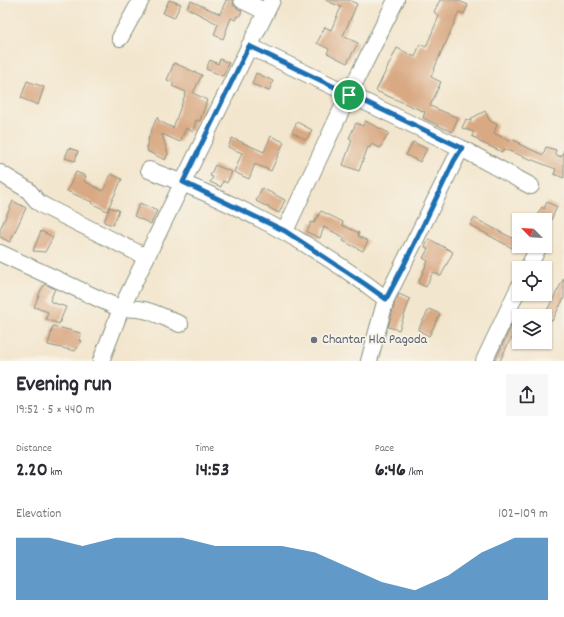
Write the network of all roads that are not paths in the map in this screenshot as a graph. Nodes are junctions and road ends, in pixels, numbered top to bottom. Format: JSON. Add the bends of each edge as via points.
{"nodes":[{"id":1,"x":141,"y":0,"type":"edge"},
{"id":2,"x":242,"y":0,"type":"edge"},
{"id":3,"x":396,"y":0,"type":"edge"},
{"id":4,"x":269,"y":6,"type":"edge"},
{"id":5,"x":120,"y":38,"type":"dead end"},
{"id":6,"x":249,"y":46,"type":"junction"},
{"id":7,"x":349,"y":95,"type":"junction"},
{"id":8,"x":462,"y":148,"type":"junction"},
{"id":9,"x":149,"y":170,"type":"dead end"},
{"id":10,"x":0,"y":173,"type":"edge"},
{"id":11,"x":183,"y":182,"type":"junction"},
{"id":12,"x":531,"y":186,"type":"dead end"},
{"id":13,"x":285,"y":231,"type":"junction"},
{"id":14,"x":0,"y":253,"type":"edge"},
{"id":15,"x":146,"y":257,"type":"junction"},
{"id":16,"x":386,"y":299,"type":"junction"},
{"id":17,"x":512,"y":301,"type":"edge"},
{"id":18,"x":121,"y":309,"type":"junction"},
{"id":19,"x":180,"y":324,"type":"dead end"},
{"id":20,"x":101,"y":361,"type":"edge"},
{"id":21,"x":369,"y":361,"type":"edge"},
{"id":22,"x":484,"y":361,"type":"edge"}],
"edges":[{"from":1,"to":5,"type":"street"},
{"from":2,"to":4,"type":"street"},
{"from":3,"to":7,"type":"street"},
{"from":4,"to":6,"type":"street"},
{"from":6,"to":7,"type":"street"},
{"from":6,"to":11,"type":"street"},
{"from":7,"to":8,"type":"street"},
{"from":7,"to":13,"type":"street"},
{"from":8,"to":12,"type":"street"},
{"from":8,"to":16,"type":"street"},
{"from":9,"to":11,"type":"street"},
{"from":10,"to":15,"type":"street","via":[[28,190],[44,206]]},
{"from":11,"to":13,"type":"street"},
{"from":11,"to":15,"type":"street"},
{"from":13,"to":16,"type":"street"},
{"from":14,"to":18,"type":"street"},
{"from":15,"to":18,"type":"street"},
{"from":16,"to":21,"type":"street"},
{"from":17,"to":22,"type":"street"},
{"from":18,"to":19,"type":"street","via":[[133,307],[148,310]]},
{"from":18,"to":20,"type":"street"}]}
